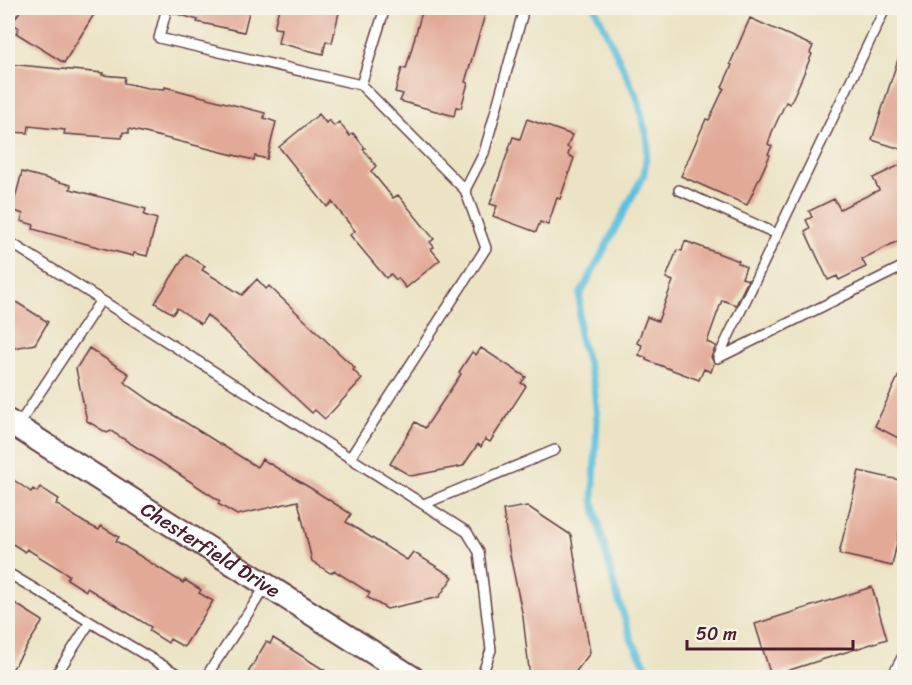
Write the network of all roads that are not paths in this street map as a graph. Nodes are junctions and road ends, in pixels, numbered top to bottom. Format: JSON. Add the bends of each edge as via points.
{"nodes":[{"id":1,"x":167,"y":8,"type":"edge"},
{"id":2,"x":385,"y":8,"type":"edge"},
{"id":3,"x":884,"y":8,"type":"edge"},
{"id":4,"x":522,"y":16,"type":"dead end"},
{"id":5,"x":361,"y":85,"type":"junction"},
{"id":6,"x":465,"y":190,"type":"junction"},
{"id":7,"x":679,"y":190,"type":"dead end"},
{"id":8,"x":777,"y":234,"type":"junction"},
{"id":9,"x":8,"y":241,"type":"edge"},
{"id":10,"x":904,"y":266,"type":"edge"},
{"id":11,"x":101,"y":300,"type":"junction"},
{"id":12,"x":12,"y":424,"type":"edge"},
{"id":13,"x":555,"y":450,"type":"dead end"},
{"id":14,"x":350,"y":458,"type":"junction"},
{"id":15,"x":424,"y":504,"type":"junction"},
{"id":16,"x":8,"y":573,"type":"edge"},
{"id":17,"x":267,"y":584,"type":"junction"},
{"id":18,"x":90,"y":622,"type":"junction"},
{"id":19,"x":904,"y":654,"type":"edge"},
{"id":20,"x":54,"y":678,"type":"edge"},
{"id":21,"x":184,"y":678,"type":"edge"},
{"id":22,"x":205,"y":678,"type":"edge"},
{"id":23,"x":413,"y":678,"type":"edge"},
{"id":24,"x":481,"y":678,"type":"edge"},
{"id":25,"x":891,"y":678,"type":"edge"}],
"edges":[{"from":1,"to":5,"type":"lane","via":[[159,38]]},
{"from":2,"to":5,"type":"lane"},
{"from":3,"to":8,"type":"lane"},
{"from":4,"to":6,"type":"lane","via":[[484,153]]},
{"from":5,"to":6,"type":"lane"},
{"from":6,"to":14,"type":"lane","via":[[486,248]]},
{"from":7,"to":8,"type":"lane"},
{"from":8,"to":10,"type":"lane","via":[[717,358]]},
{"from":9,"to":11,"type":"lane"},
{"from":11,"to":12,"type":"lane"},
{"from":11,"to":14,"type":"lane"},
{"from":12,"to":17,"type":"street","name":"Chesterfield Drive"},
{"from":13,"to":15,"type":"lane"},
{"from":14,"to":15,"type":"lane"},
{"from":15,"to":24,"type":"lane","via":[[468,532],[479,552],[491,650]]},
{"from":16,"to":18,"type":"lane"},
{"from":17,"to":22,"type":"lane"},
{"from":17,"to":23,"type":"street","name":"Chesterfield Drive"},
{"from":18,"to":20,"type":"lane"},
{"from":18,"to":21,"type":"lane"},
{"from":19,"to":25,"type":"lane"}]}
